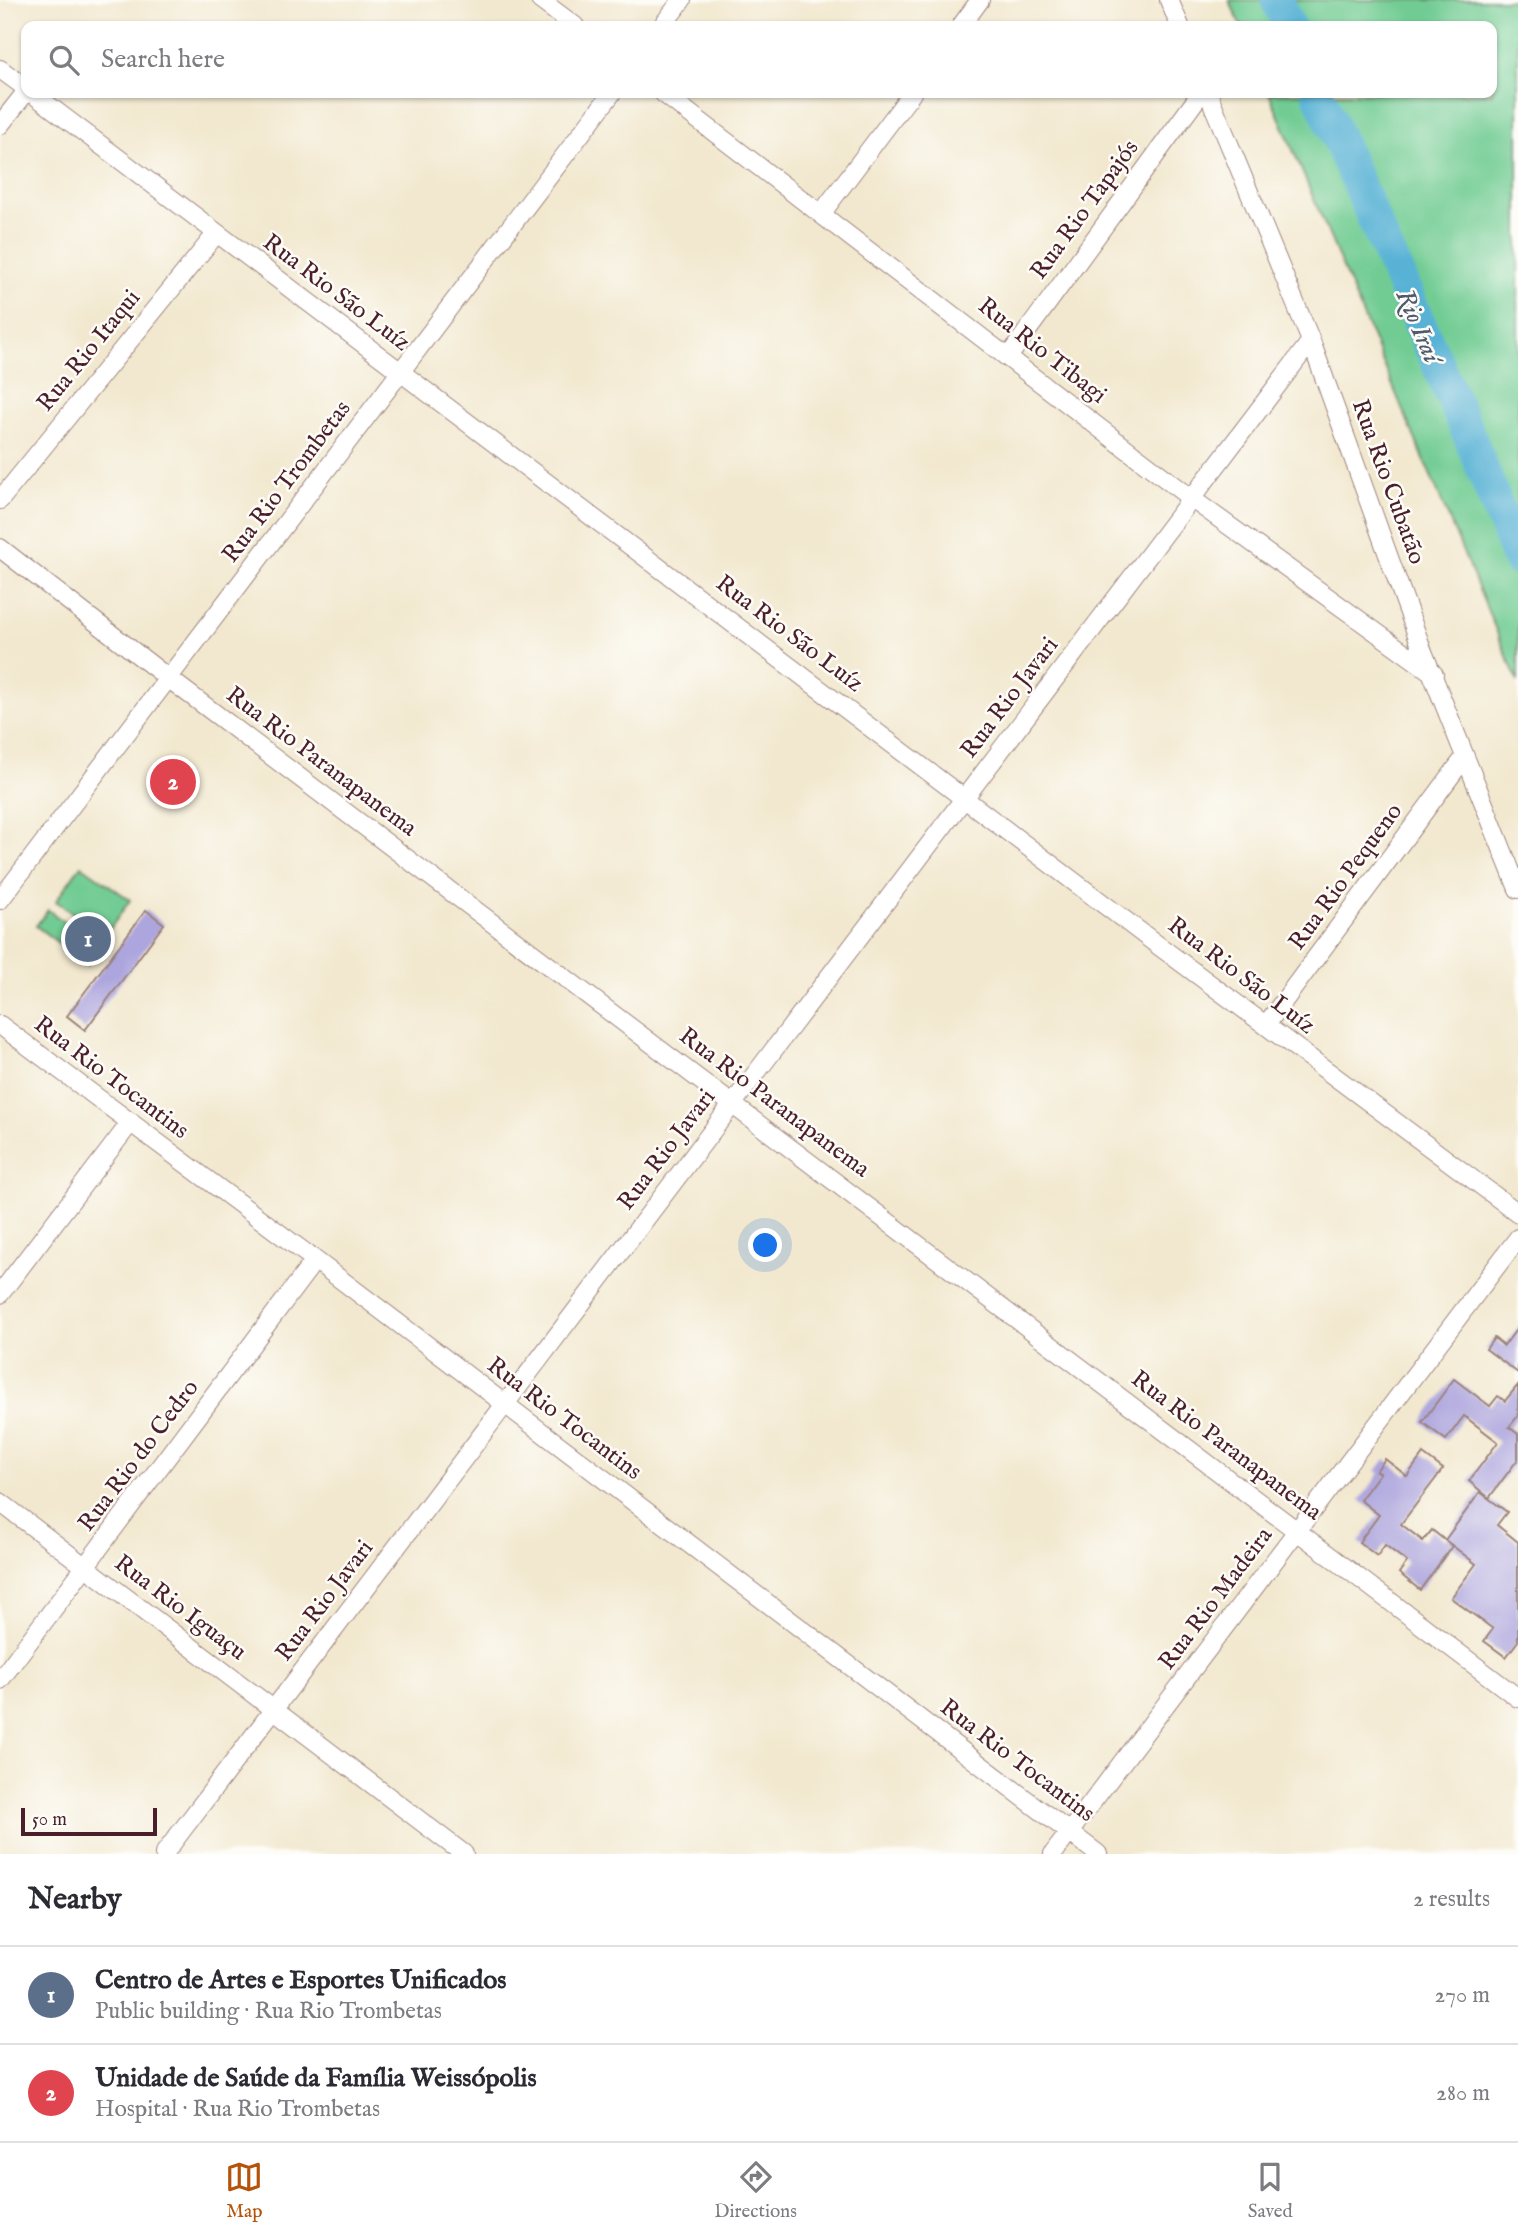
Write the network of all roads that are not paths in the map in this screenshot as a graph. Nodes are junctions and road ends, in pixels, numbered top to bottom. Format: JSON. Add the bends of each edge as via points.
{"nodes":[{"id":1,"x":540,"y":0,"type":"edge"},
{"id":2,"x":682,"y":0,"type":"edge"},
{"id":3,"x":980,"y":0,"type":"edge"},
{"id":4,"x":1169,"y":0,"type":"edge"},
{"id":5,"x":568,"y":21,"type":"edge"},
{"id":6,"x":666,"y":21,"type":"edge"},
{"id":7,"x":965,"y":21,"type":"edge"},
{"id":8,"x":1178,"y":21,"type":"edge"},
{"id":9,"x":0,"y":69,"type":"edge"},
{"id":10,"x":21,"y":86,"type":"edge"},
{"id":11,"x":21,"y":97,"type":"edge"},
{"id":12,"x":39,"y":98,"type":"edge"},
{"id":13,"x":608,"y":98,"type":"edge"},
{"id":14,"x":670,"y":98,"type":"edge"},
{"id":15,"x":908,"y":98,"type":"edge"},
{"id":16,"x":1197,"y":98,"type":"edge"},
{"id":17,"x":1210,"y":98,"type":"edge"},
{"id":18,"x":0,"y":125,"type":"edge"},
{"id":19,"x":821,"y":214,"type":"junction"},
{"id":20,"x":216,"y":234,"type":"junction"},
{"id":21,"x":1311,"y":341,"type":"junction"},
{"id":22,"x":1009,"y":356,"type":"junction"},
{"id":23,"x":401,"y":372,"type":"junction"},
{"id":24,"x":1192,"y":499,"type":"junction"},
{"id":25,"x":0,"y":500,"type":"edge"},
{"id":26,"x":0,"y":548,"type":"edge"},
{"id":27,"x":1392,"y":645,"type":"junction"},
{"id":28,"x":1422,"y":649,"type":"junction"},
{"id":29,"x":1434,"y":674,"type":"junction"},
{"id":30,"x":168,"y":678,"type":"junction"},
{"id":31,"x":1464,"y":758,"type":"junction"},
{"id":32,"x":964,"y":797,"type":"junction"},
{"id":33,"x":1518,"y":889,"type":"edge"},
{"id":34,"x":0,"y":900,"type":"edge"},
{"id":35,"x":1266,"y":1025,"type":"junction"},
{"id":36,"x":0,"y":1026,"type":"edge"},
{"id":37,"x":733,"y":1103,"type":"junction"},
{"id":38,"x":131,"y":1122,"type":"junction"},
{"id":39,"x":1518,"y":1213,"type":"edge"},
{"id":40,"x":1518,"y":1238,"type":"edge"},
{"id":41,"x":315,"y":1261,"type":"junction"},
{"id":42,"x":0,"y":1294,"type":"edge"},
{"id":43,"x":505,"y":1406,"type":"junction"},
{"id":44,"x":0,"y":1502,"type":"edge"},
{"id":45,"x":1297,"y":1531,"type":"junction"},
{"id":46,"x":86,"y":1567,"type":"junction"},
{"id":47,"x":0,"y":1680,"type":"edge"},
{"id":48,"x":1518,"y":1698,"type":"edge"},
{"id":49,"x":273,"y":1709,"type":"junction"},
{"id":50,"x":1069,"y":1832,"type":"junction"},
{"id":51,"x":164,"y":1854,"type":"edge"},
{"id":52,"x":463,"y":1854,"type":"edge"},
{"id":53,"x":1053,"y":1854,"type":"edge"},
{"id":54,"x":1098,"y":1854,"type":"edge"}],
"edges":[{"from":1,"to":5,"type":"street"},
{"from":2,"to":6,"type":"street"},
{"from":3,"to":7,"type":"street"},
{"from":4,"to":8,"type":"street"},
{"from":9,"to":10,"type":"street"},
{"from":11,"to":18,"type":"street"},
{"from":12,"to":20,"type":"street","name":"Rua Rio São Luíz"},
{"from":13,"to":23,"type":"street","name":"Rua Rio Trombetas"},
{"from":14,"to":19,"type":"street","name":"Rua Rio Tibagi"},
{"from":15,"to":19,"type":"street"},
{"from":16,"to":22,"type":"street","name":"Rua Rio Tapajós"},
{"from":17,"to":21,"type":"street","name":"Rua Rio Cubatão"},
{"from":19,"to":22,"type":"street","name":"Rua Rio Tibagi"},
{"from":20,"to":23,"type":"street","name":"Rua Rio São Luíz"},
{"from":20,"to":25,"type":"street","name":"Rua Rio Itaqui"},
{"from":21,"to":24,"type":"street","name":"Rua Rio Javari"},
{"from":21,"to":28,"type":"street","name":"Rua Rio Cubatão"},
{"from":22,"to":24,"type":"street","name":"Rua Rio Tibagi"},
{"from":23,"to":30,"type":"street","name":"Rua Rio Trombetas"},
{"from":23,"to":32,"type":"street","name":"Rua Rio São Luíz"},
{"from":24,"to":27,"type":"street","name":"Rua Rio Tibagi"},
{"from":24,"to":32,"type":"street","name":"Rua Rio Javari"},
{"from":26,"to":30,"type":"street","name":"Rua Rio Paranapanema"},
{"from":27,"to":28,"type":"street","name":"Rua Rio Tibagi"},
{"from":27,"to":29,"type":"street","name":"Rua Rio Tibagi"},
{"from":28,"to":29,"type":"street","name":"Rua Rio Cubatão"},
{"from":29,"to":31,"type":"street","name":"Rua Rio Cubatão"},
{"from":30,"to":34,"type":"street","name":"Rua Rio Trombetas"},
{"from":30,"to":37,"type":"street","name":"Rua Rio Paranapanema"},
{"from":31,"to":33,"type":"street","name":"Rua Rio Cubatão"},
{"from":31,"to":35,"type":"street","name":"Rua Rio Pequeno"},
{"from":32,"to":35,"type":"street","name":"Rua Rio São Luíz"},
{"from":32,"to":37,"type":"street","name":"Rua Rio Javari"},
{"from":35,"to":39,"type":"street","name":"Rua Rio São Luíz"},
{"from":36,"to":38,"type":"street","name":"Rua Rio Tocantins"},
{"from":37,"to":43,"type":"street","name":"Rua Rio Javari"},
{"from":37,"to":45,"type":"street","name":"Rua Rio Paranapanema"},
{"from":38,"to":41,"type":"street","name":"Rua Rio Tocantins"},
{"from":38,"to":42,"type":"street"},
{"from":40,"to":45,"type":"street","name":"Rua Rio Madeira"},
{"from":41,"to":43,"type":"street","name":"Rua Rio Tocantins"},
{"from":41,"to":46,"type":"street","name":"Rua Rio do Cedro"},
{"from":43,"to":49,"type":"street","name":"Rua Rio Javari"},
{"from":43,"to":50,"type":"street","name":"Rua Rio Tocantins"},
{"from":44,"to":46,"type":"street","name":"Rua Rio Iguaçu"},
{"from":45,"to":48,"type":"street","name":"Rua Rio Paranapanema"},
{"from":45,"to":50,"type":"street","name":"Rua Rio Madeira"},
{"from":46,"to":47,"type":"street","name":"Rua Rio do Cedro"},
{"from":46,"to":49,"type":"street","name":"Rua Rio Iguaçu"},
{"from":49,"to":51,"type":"street","name":"Rua Rio Javari"},
{"from":49,"to":52,"type":"street","name":"Rua Rio Iguaçu"},
{"from":50,"to":53,"type":"street","name":"Rua Rio Madeira"},
{"from":50,"to":54,"type":"street","name":"Rua Rio Tocantins"}]}
